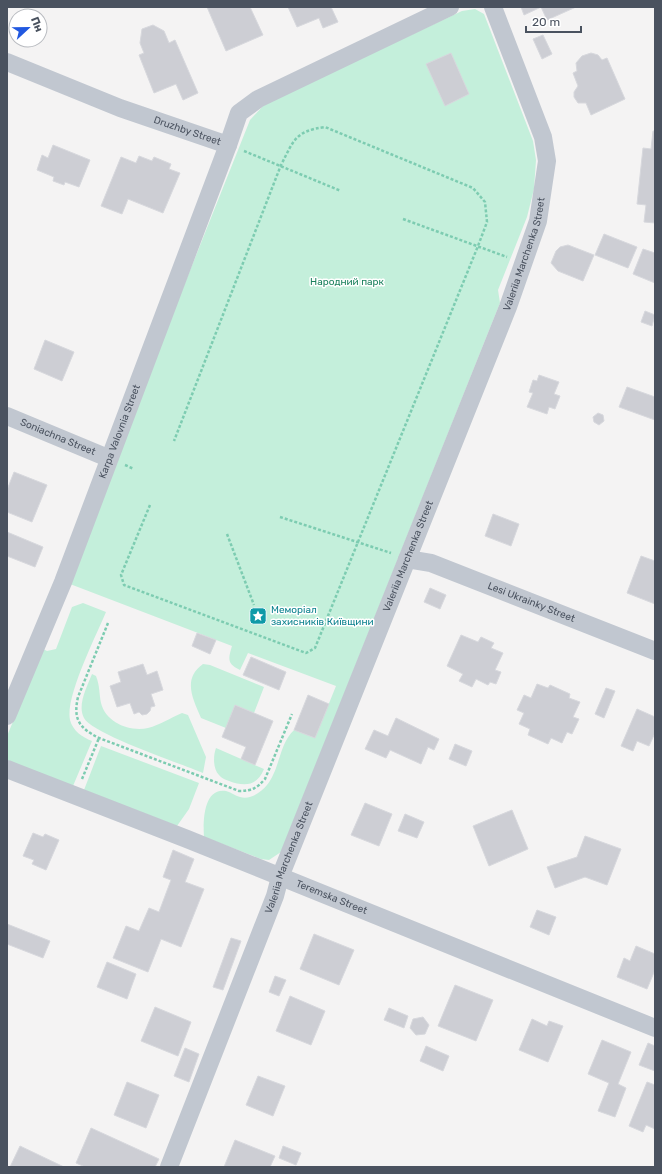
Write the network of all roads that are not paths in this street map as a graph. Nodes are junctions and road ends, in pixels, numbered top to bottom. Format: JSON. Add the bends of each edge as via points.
{"nodes":[{"id":1,"x":450,"y":7,"type":"edge"},
{"id":2,"x":493,"y":7,"type":"edge"},
{"id":3,"x":7,"y":62,"type":"edge"},
{"id":4,"x":228,"y":145,"type":"junction"},
{"id":5,"x":7,"y":416,"type":"edge"},
{"id":6,"x":108,"y":458,"type":"junction"},
{"id":7,"x":407,"y":559,"type":"junction"},
{"id":8,"x":655,"y":651,"type":"edge"},
{"id":9,"x":7,"y":716,"type":"edge"},
{"id":10,"x":7,"y":769,"type":"edge"},
{"id":11,"x":280,"y":877,"type":"junction"},
{"id":12,"x":655,"y":1028,"type":"edge"},
{"id":13,"x":169,"y":1167,"type":"edge"}],
"edges":[{"from":1,"to":4,"type":"street","name":"Druzhby Street","via":[[258,99],[239,112]]},
{"from":2,"to":7,"type":"street","name":"Valeriia Marchenka Street","via":[[543,137],[547,161],[538,221],[508,307]]},
{"from":3,"to":4,"type":"street","name":"Druzhby Street","via":[[120,108]]},
{"from":4,"to":6,"type":"street","name":"Karpa Valovnia Street"},
{"from":5,"to":6,"type":"street","name":"Soniachna Street"},
{"from":6,"to":9,"type":"street","name":"Karpa Valovnia Street","via":[[63,582]]},
{"from":7,"to":8,"type":"street","name":"Lesi Ukrainky Street","via":[[431,563]]},
{"from":7,"to":11,"type":"street","name":"Valeriia Marchenka Street"},
{"from":10,"to":11,"type":"street","name":"Teremska Street"},
{"from":11,"to":12,"type":"street","name":"Teremska Street"},
{"from":11,"to":13,"type":"street","name":"Valeriia Marchenka Street","via":[[275,896]]}]}
